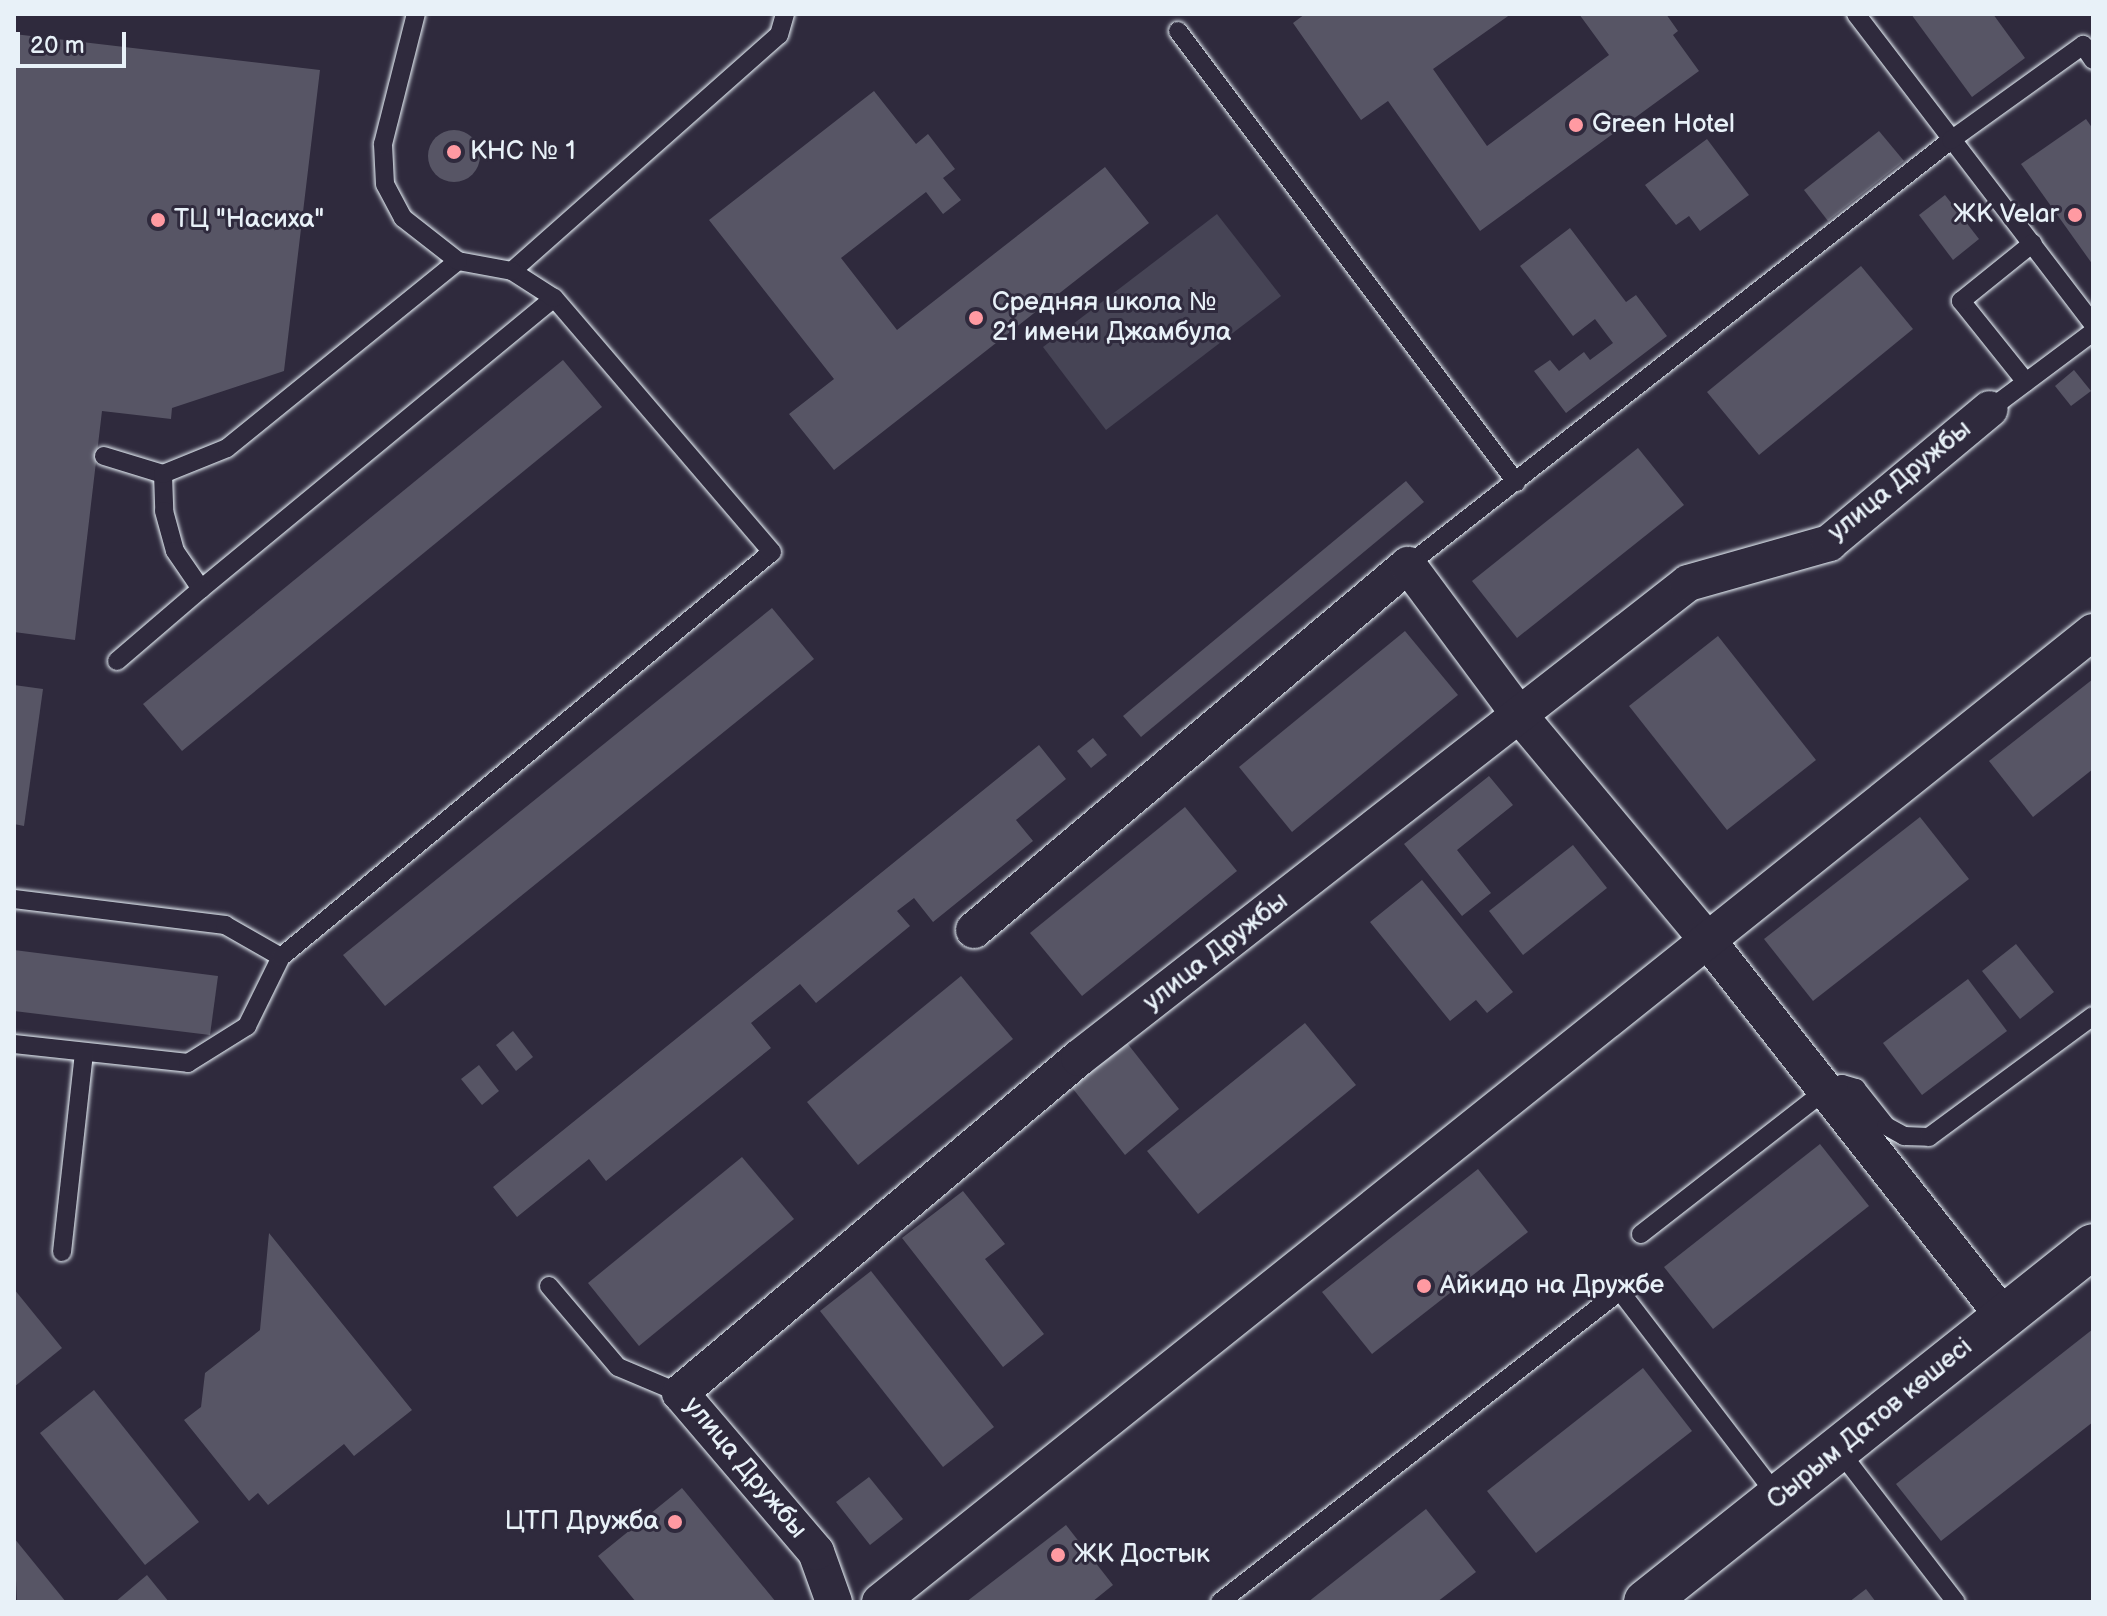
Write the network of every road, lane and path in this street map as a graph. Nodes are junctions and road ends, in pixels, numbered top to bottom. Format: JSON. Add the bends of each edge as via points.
{"nodes":[{"id":1,"x":416,"y":14,"type":"edge"},
{"id":2,"x":785,"y":14,"type":"edge"},
{"id":3,"x":1856,"y":14,"type":"edge"},
{"id":4,"x":1178,"y":31,"type":"dead end"},
{"id":5,"x":2093,"y":60,"type":"edge"},
{"id":6,"x":1951,"y":140,"type":"junction"},
{"id":7,"x":2033,"y":243,"type":"junction"},
{"id":8,"x":458,"y":261,"type":"junction"},
{"id":9,"x":512,"y":271,"type":"junction"},
{"id":10,"x":554,"y":298,"type":"junction"},
{"id":11,"x":2093,"y":324,"type":"edge"},
{"id":12,"x":2093,"y":332,"type":"edge"},
{"id":13,"x":2026,"y":382,"type":"junction"},
{"id":14,"x":1990,"y":409,"type":"joint"},
{"id":15,"x":104,"y":456,"type":"dead end"},
{"id":16,"x":163,"y":474,"type":"junction"},
{"id":17,"x":1516,"y":482,"type":"junction"},
{"id":18,"x":1408,"y":565,"type":"junction"},
{"id":19,"x":201,"y":589,"type":"junction"},
{"id":20,"x":2093,"y":632,"type":"edge"},
{"id":21,"x":117,"y":661,"type":"dead end"},
{"id":22,"x":1520,"y":716,"type":"junction"},
{"id":23,"x":14,"y":899,"type":"edge"},
{"id":24,"x":974,"y":930,"type":"dead end"},
{"id":25,"x":1705,"y":937,"type":"junction"},
{"id":26,"x":281,"y":957,"type":"junction"},
{"id":27,"x":2093,"y":1016,"type":"edge"},
{"id":28,"x":14,"y":1044,"type":"edge"},
{"id":29,"x":84,"y":1052,"type":"junction"},
{"id":30,"x":1826,"y":1090,"type":"junction"},
{"id":31,"x":1641,"y":1234,"type":"dead end"},
{"id":32,"x":2093,"y":1246,"type":"edge"},
{"id":33,"x":62,"y":1252,"type":"dead end"},
{"id":34,"x":549,"y":1286,"type":"dead end"},
{"id":35,"x":2004,"y":1317,"type":"junction"},
{"id":36,"x":680,"y":1393,"type":"junction"},
{"id":37,"x":1838,"y":1449,"type":"junction"},
{"id":38,"x":1778,"y":1497,"type":"junction"},
{"id":39,"x":834,"y":1602,"type":"edge"},
{"id":40,"x":880,"y":1602,"type":"edge"},
{"id":41,"x":1220,"y":1602,"type":"edge"},
{"id":42,"x":1646,"y":1602,"type":"edge"},
{"id":43,"x":1956,"y":1602,"type":"edge"}],
"edges":[{"from":1,"to":8,"type":"lane","via":[[383,144],[385,184],[403,218]]},
{"from":2,"to":9,"type":"lane","via":[[779,35]]},
{"from":3,"to":6,"type":"lane"},
{"from":4,"to":17,"type":"lane"},
{"from":5,"to":6,"type":"lane","via":[[2083,45]]},
{"from":6,"to":7,"type":"lane"},
{"from":6,"to":17,"type":"lane"},
{"from":7,"to":11,"type":"lane"},
{"from":7,"to":13,"type":"lane","via":[[1961,301]]},
{"from":8,"to":9,"type":"lane"},
{"from":8,"to":16,"type":"lane","via":[[227,448]]},
{"from":9,"to":10,"type":"lane"},
{"from":10,"to":19,"type":"lane"},
{"from":10,"to":26,"type":"lane","via":[[772,552]]},
{"from":12,"to":13,"type":"lane"},
{"from":13,"to":14,"type":"lane"},
{"from":14,"to":22,"type":"street","name":"улица Дружбы","via":[[1829,543],[1688,583]]},
{"from":15,"to":16,"type":"lane"},
{"from":16,"to":19,"type":"lane","via":[[164,511],[175,551]]},
{"from":17,"to":18,"type":"lane"},
{"from":18,"to":22,"type":"street"},
{"from":18,"to":24,"type":"street"},
{"from":19,"to":21,"type":"lane"},
{"from":20,"to":25,"type":"street"},
{"from":22,"to":25,"type":"street"},
{"from":22,"to":36,"type":"street","name":"улица Дружбы","via":[[1079,1058]]},
{"from":23,"to":26,"type":"lane","via":[[225,925]]},
{"from":25,"to":30,"type":"street"},
{"from":25,"to":40,"type":"street"},
{"from":26,"to":29,"type":"lane","via":[[247,1026],[188,1063]]},
{"from":27,"to":30,"type":"lane","via":[[1929,1137],[1904,1136],[1886,1126],[1856,1088],[1842,1084]]},
{"from":28,"to":29,"type":"lane"},
{"from":29,"to":33,"type":"lane"},
{"from":30,"to":31,"type":"lane"},
{"from":30,"to":35,"type":"street"},
{"from":32,"to":35,"type":"main road","name":"Сырым Датов көшесі"},
{"from":34,"to":36,"type":"lane","via":[[618,1367]]},
{"from":35,"to":37,"type":"main road","name":"Сырым Датов көшесі"},
{"from":36,"to":39,"type":"street","name":"улица Дружбы","via":[[816,1552]]},
{"from":37,"to":38,"type":"main road","name":"Сырым Датов көшесі"},
{"from":37,"to":43,"type":"lane"},
{"from":38,"to":41,"type":"lane","via":[[1620,1291]]},
{"from":38,"to":42,"type":"main road","name":"Сырым Датов көшесі"}]}
